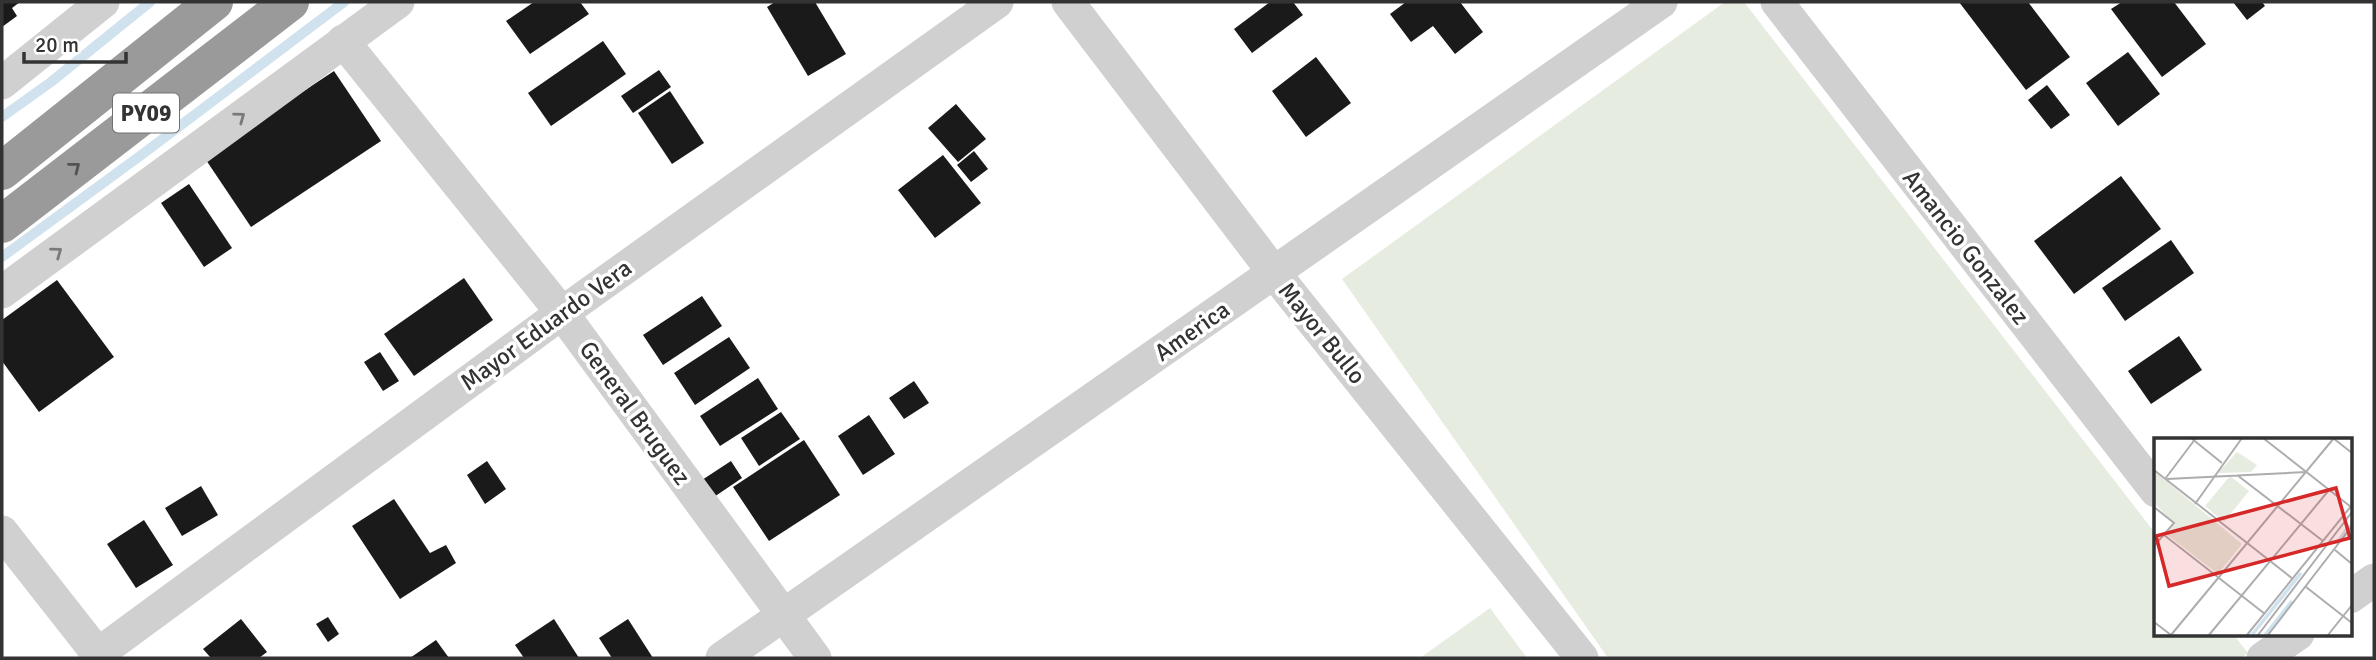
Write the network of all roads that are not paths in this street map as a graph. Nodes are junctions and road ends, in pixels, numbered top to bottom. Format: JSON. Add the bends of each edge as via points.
{"nodes":[{"id":1,"x":103,"y":2,"type":"edge"},
{"id":2,"x":215,"y":2,"type":"edge"},
{"id":3,"x":290,"y":2,"type":"edge"},
{"id":4,"x":398,"y":2,"type":"edge"},
{"id":5,"x":997,"y":2,"type":"edge"},
{"id":6,"x":1068,"y":2,"type":"edge"},
{"id":7,"x":1661,"y":2,"type":"edge"},
{"id":8,"x":1777,"y":2,"type":"edge"},
{"id":9,"x":343,"y":41,"type":"junction"},
{"id":10,"x":2,"y":83,"type":"edge"},
{"id":11,"x":2,"y":171,"type":"edge"},
{"id":12,"x":2,"y":224,"type":"edge"},
{"id":13,"x":1275,"y":274,"type":"junction"},
{"id":14,"x":2,"y":292,"type":"edge"},
{"id":15,"x":562,"y":313,"type":"junction"},
{"id":16,"x":2154,"y":490,"type":"edge"},
{"id":17,"x":2,"y":532,"type":"edge"},
{"id":18,"x":2374,"y":580,"type":"edge"},
{"id":19,"x":2352,"y":596,"type":"edge"},
{"id":20,"x":784,"y":616,"type":"junction"},
{"id":21,"x":99,"y":656,"type":"edge"},
{"id":22,"x":722,"y":658,"type":"edge"},
{"id":23,"x":816,"y":658,"type":"edge"},
{"id":24,"x":1582,"y":658,"type":"edge"}],
"edges":[{"from":1,"to":10,"type":"street"},
{"from":2,"to":11,"type":"highway","number":"PY09"},
{"from":12,"to":3,"type":"highway","number":"PY09","one_way":true},
{"from":4,"to":9,"type":"street"},
{"from":5,"to":15,"type":"street","name":"Mayor Eduardo Vera"},
{"from":6,"to":13,"type":"street","name":"Mayor Bullo"},
{"from":7,"to":13,"type":"street","name":"America"},
{"from":8,"to":16,"type":"street","name":"Amancio Gonzalez"},
{"from":14,"to":9,"type":"street","one_way":true},
{"from":9,"to":15,"type":"street","name":"General Bruguez"},
{"from":13,"to":20,"type":"street","name":"America"},
{"from":13,"to":24,"type":"street","name":"Mayor Bullo"},
{"from":15,"to":20,"type":"street","name":"General Bruguez"},
{"from":15,"to":21,"type":"street","name":"Mayor Eduardo Vera"},
{"from":17,"to":21,"type":"street"},
{"from":18,"to":19,"type":"street"},
{"from":20,"to":22,"type":"street","name":"America"},
{"from":20,"to":23,"type":"street","name":"General Bruguez"}]}
